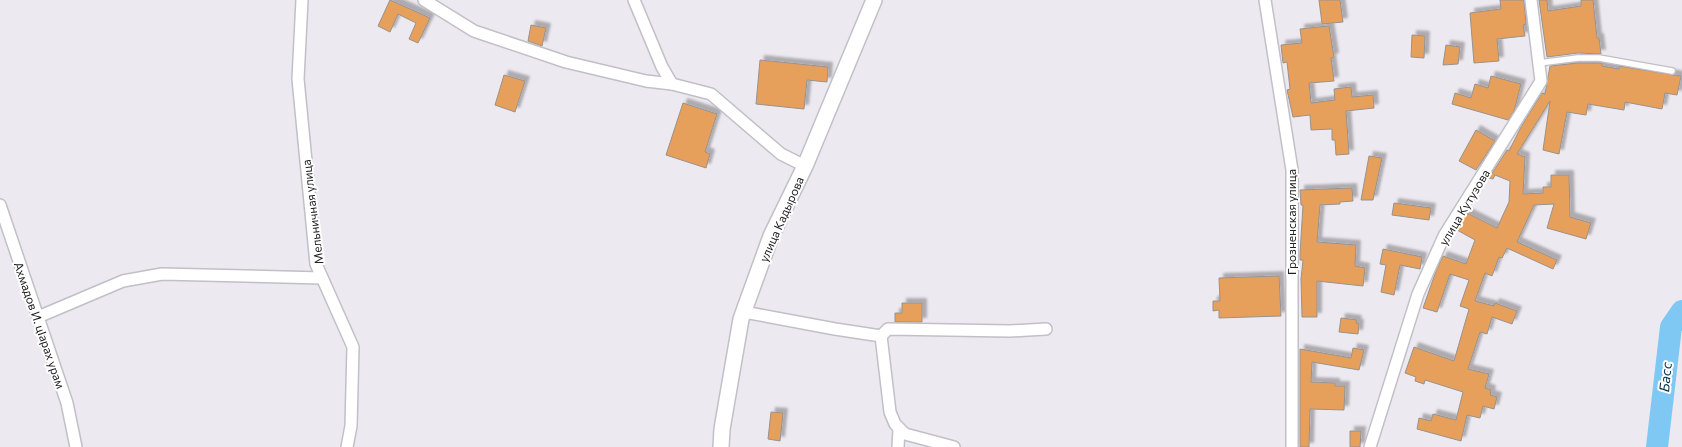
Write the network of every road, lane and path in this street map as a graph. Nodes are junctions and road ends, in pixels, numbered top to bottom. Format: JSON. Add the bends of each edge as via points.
{"nodes":[{"id":1,"x":302,"y":0,"type":"edge"},
{"id":2,"x":424,"y":0,"type":"edge"},
{"id":3,"x":634,"y":0,"type":"edge"},
{"id":4,"x":874,"y":0,"type":"edge"},
{"id":5,"x":1265,"y":0,"type":"edge"},
{"id":6,"x":1532,"y":0,"type":"edge"},
{"id":7,"x":1539,"y":63,"type":"junction"},
{"id":8,"x":1672,"y":71,"type":"dead end"},
{"id":9,"x":672,"y":84,"type":"junction"},
{"id":10,"x":805,"y":166,"type":"junction"},
{"id":11,"x":0,"y":205,"type":"edge"},
{"id":12,"x":322,"y":278,"type":"junction"},
{"id":13,"x":744,"y":312,"type":"junction"},
{"id":14,"x":38,"y":318,"type":"junction"},
{"id":15,"x":1046,"y":329,"type":"dead end"},
{"id":16,"x":881,"y":336,"type":"junction"},
{"id":17,"x":899,"y":429,"type":"junction"},
{"id":18,"x":76,"y":447,"type":"edge"},
{"id":19,"x":347,"y":447,"type":"edge"},
{"id":20,"x":721,"y":447,"type":"edge"},
{"id":21,"x":898,"y":447,"type":"edge"},
{"id":22,"x":954,"y":447,"type":"edge"},
{"id":23,"x":1292,"y":447,"type":"edge"},
{"id":24,"x":1370,"y":447,"type":"edge"}],
"edges":[{"from":1,"to":12,"type":"street","name":"Мельничная улица","via":[[298,79],[316,264]]},
{"from":2,"to":9,"type":"street","via":[[474,31],[566,62]]},
{"from":3,"to":9,"type":"street"},
{"from":4,"to":10,"type":"street","name":"улица Кадырова"},
{"from":5,"to":23,"type":"street","name":"Грозненская улица","via":[[1292,170]]},
{"from":6,"to":7,"type":"street","name":"улица Кутузова"},
{"from":7,"to":8,"type":"lane","via":[[1599,58]]},
{"from":7,"to":24,"type":"street","name":"улица Кутузова","via":[[1541,81],[1444,236],[1422,286]]},
{"from":9,"to":10,"type":"street","via":[[711,94],[781,154]]},
{"from":10,"to":13,"type":"street","name":"улица Кадырова","via":[[771,236]]},
{"from":11,"to":14,"type":"street","name":"Ахмадов И. цIарах урам"},
{"from":12,"to":14,"type":"street","via":[[162,274],[123,281]]},
{"from":12,"to":19,"type":"street","name":"Мельничная улица","via":[[352,347],[351,426]]},
{"from":13,"to":16,"type":"street"},
{"from":13,"to":20,"type":"street","name":"улица Кадырова"},
{"from":14,"to":18,"type":"street","name":"Ахмадов И. цIарах урам","via":[[66,403]]},
{"from":15,"to":16,"type":"street","via":[[1010,332],[888,329]]},
{"from":16,"to":17,"type":"street","via":[[890,412]]},
{"from":17,"to":21,"type":"street"},
{"from":17,"to":22,"type":"street","via":[[905,434]]}]}
